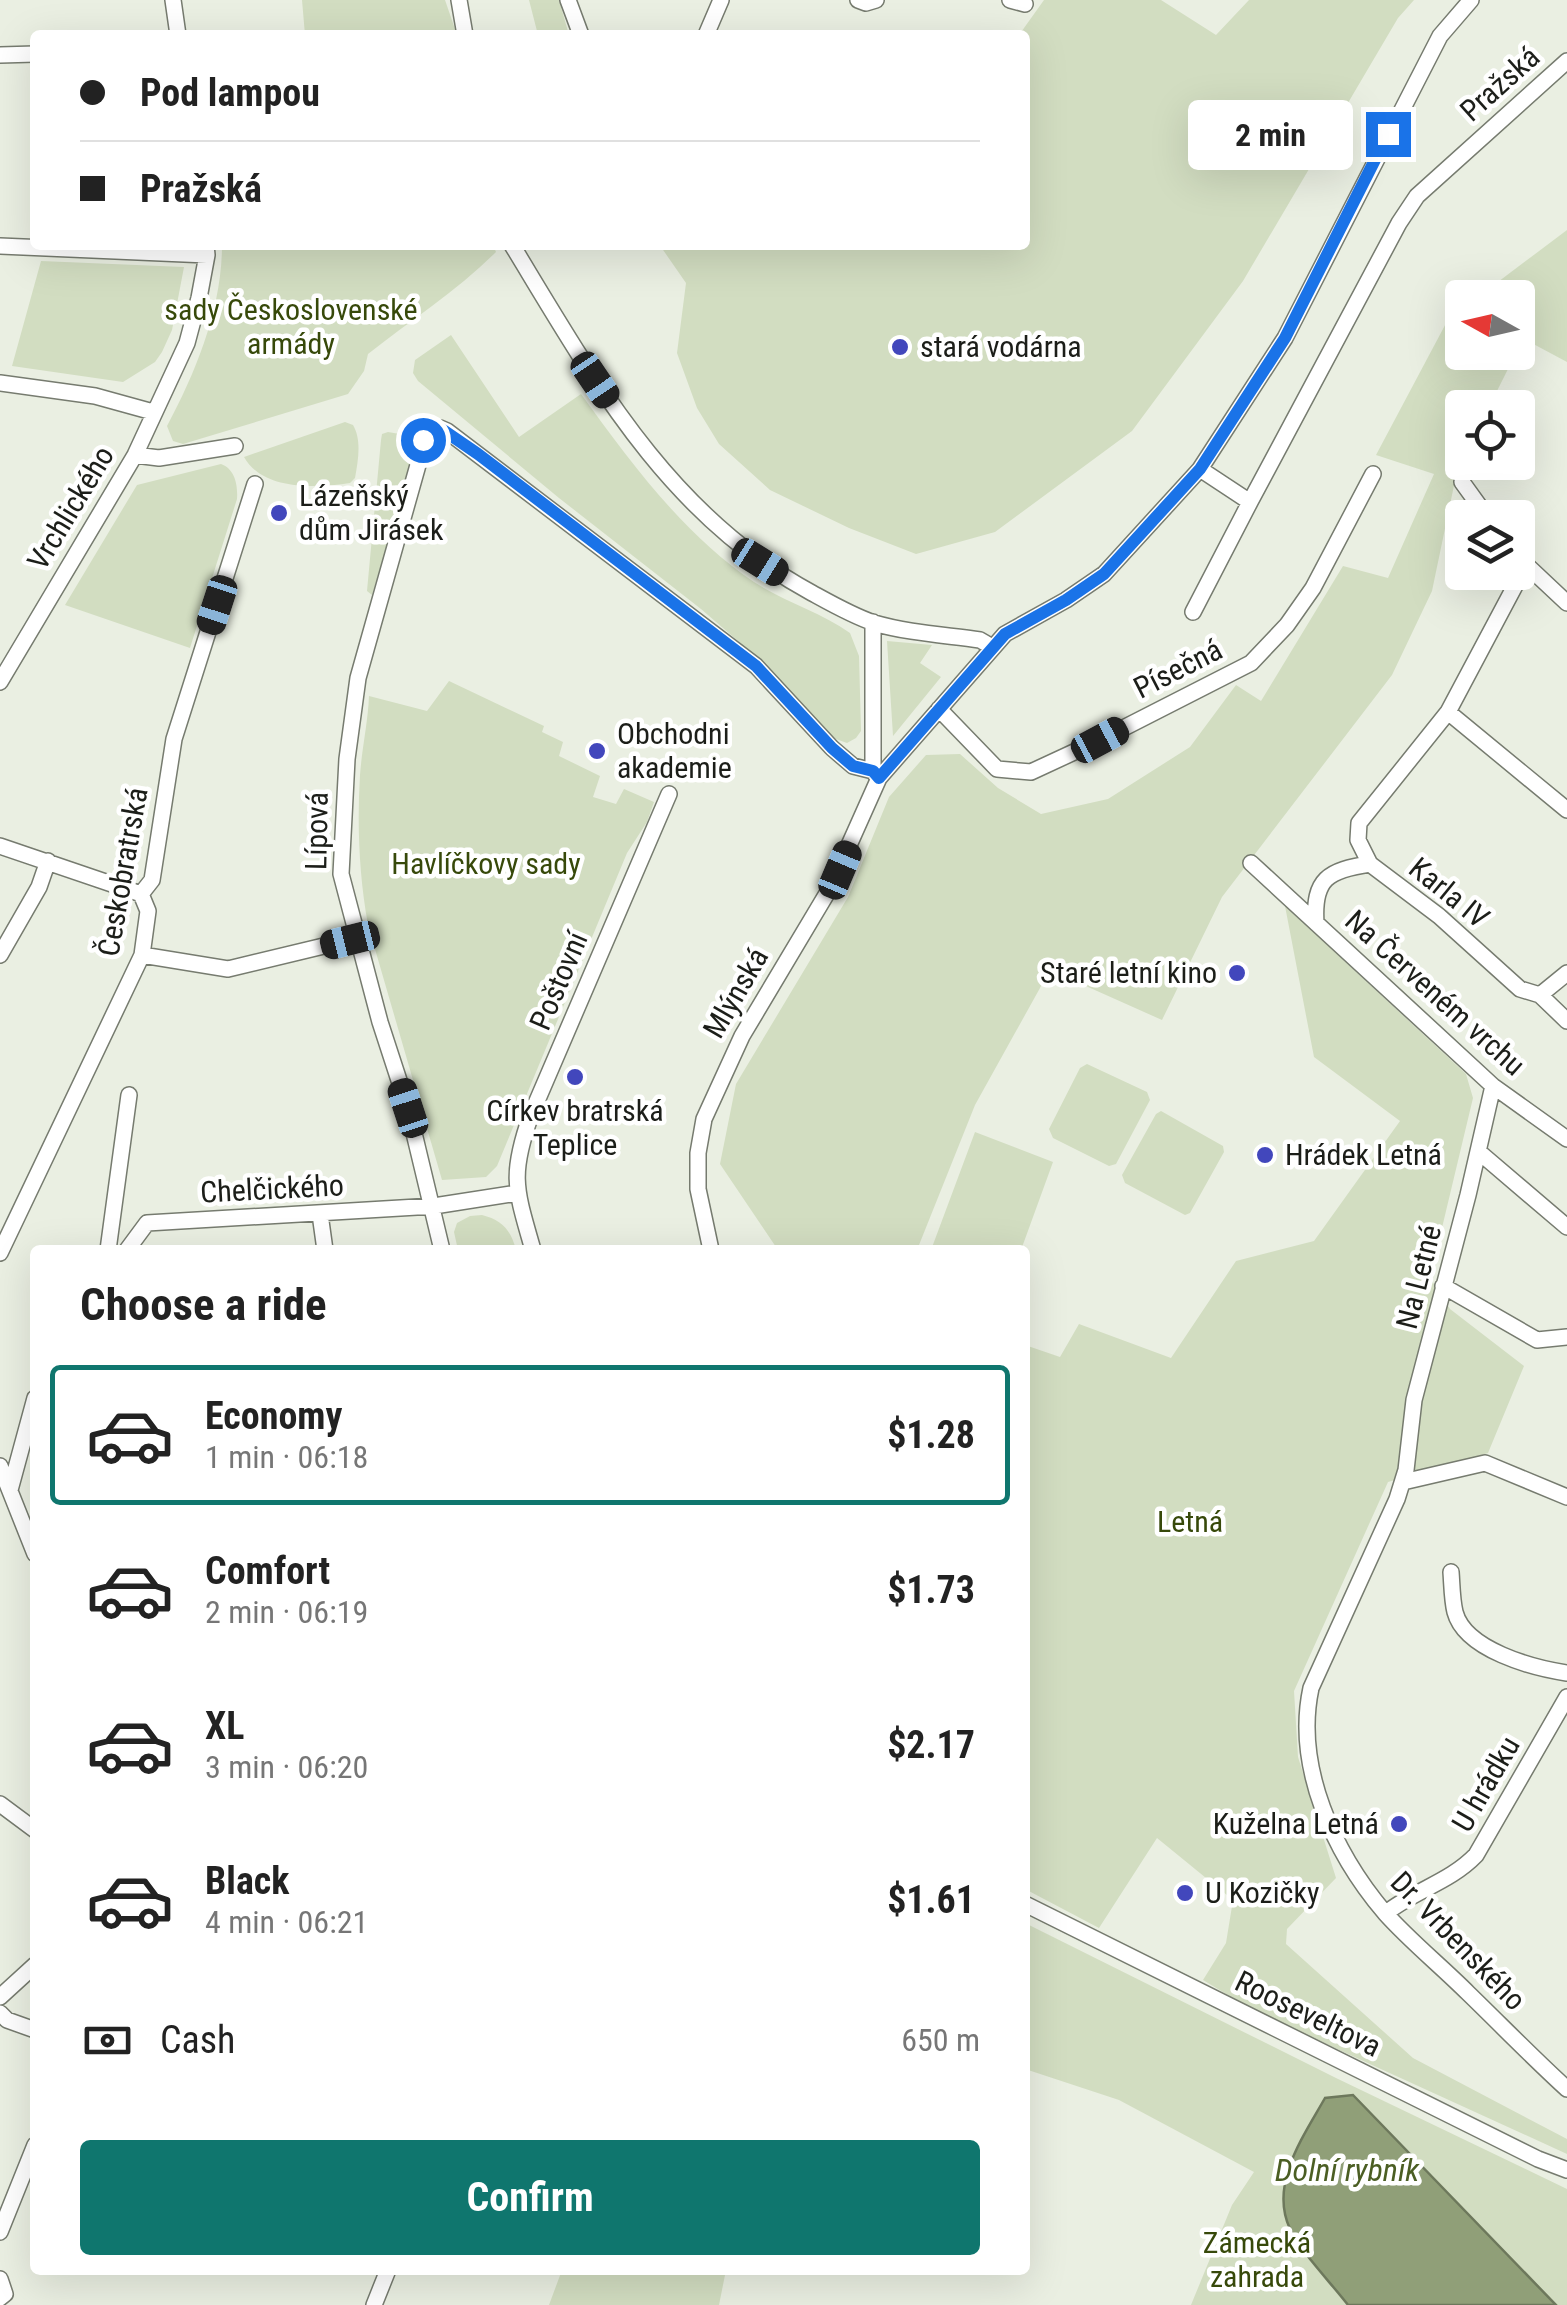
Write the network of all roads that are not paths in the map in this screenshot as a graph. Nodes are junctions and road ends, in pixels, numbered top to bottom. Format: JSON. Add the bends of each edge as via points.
{"nodes":[{"id":1,"x":173,"y":0,"type":"edge"},
{"id":2,"x":459,"y":0,"type":"edge"},
{"id":3,"x":568,"y":0,"type":"edge"},
{"id":4,"x":722,"y":0,"type":"edge"},
{"id":5,"x":858,"y":0,"type":"edge"},
{"id":6,"x":876,"y":0,"type":"edge"},
{"id":7,"x":1471,"y":0,"type":"edge"},
{"id":8,"x":177,"y":30,"type":"edge"},
{"id":9,"x":464,"y":30,"type":"edge"},
{"id":10,"x":579,"y":30,"type":"edge"},
{"id":11,"x":708,"y":30,"type":"edge"},
{"id":12,"x":0,"y":54,"type":"edge"},
{"id":13,"x":30,"y":54,"type":"edge"},
{"id":14,"x":1567,"y":61,"type":"edge"},
{"id":15,"x":0,"y":246,"type":"edge"},
{"id":16,"x":30,"y":247,"type":"edge"},
{"id":17,"x":207,"y":250,"type":"edge"},
{"id":18,"x":515,"y":250,"type":"edge"},
{"id":19,"x":0,"y":383,"type":"edge"},
{"id":20,"x":153,"y":412,"type":"junction"},
{"id":21,"x":235,"y":446,"type":"dead end"},
{"id":22,"x":135,"y":456,"type":"junction"},
{"id":23,"x":1200,"y":469,"type":"junction"},
{"id":24,"x":1373,"y":474,"type":"dead end"},
{"id":25,"x":1462,"y":482,"type":"dead end"},
{"id":26,"x":255,"y":484,"type":"dead end"},
{"id":27,"x":1475,"y":500,"type":"edge"},
{"id":28,"x":1250,"y":502,"type":"junction"},
{"id":29,"x":1535,"y":574,"type":"edge"},
{"id":30,"x":1507,"y":590,"type":"edge"},
{"id":31,"x":1567,"y":603,"type":"edge"},
{"id":32,"x":1193,"y":612,"type":"dead end"},
{"id":33,"x":873,"y":622,"type":"junction"},
{"id":34,"x":992,"y":646,"type":"junction"},
{"id":35,"x":0,"y":682,"type":"edge"},
{"id":36,"x":940,"y":709,"type":"junction"},
{"id":37,"x":1448,"y":712,"type":"junction"},
{"id":38,"x":876,"y":775,"type":"junction"},
{"id":39,"x":668,"y":794,"type":"dead end"},
{"id":40,"x":1567,"y":810,"type":"edge"},
{"id":41,"x":0,"y":846,"type":"edge"},
{"id":42,"x":48,"y":861,"type":"junction"},
{"id":43,"x":1252,"y":863,"type":"dead end"},
{"id":44,"x":1370,"y":864,"type":"junction"},
{"id":45,"x":141,"y":894,"type":"junction"},
{"id":46,"x":1316,"y":923,"type":"junction"},
{"id":47,"x":357,"y":938,"type":"junction"},
{"id":48,"x":142,"y":955,"type":"junction"},
{"id":49,"x":0,"y":956,"type":"edge"},
{"id":50,"x":1567,"y":974,"type":"edge"},
{"id":51,"x":1540,"y":995,"type":"junction"},
{"id":52,"x":1567,"y":1021,"type":"edge"},
{"id":53,"x":1493,"y":1086,"type":"junction"},
{"id":54,"x":129,"y":1095,"type":"dead end"},
{"id":55,"x":1567,"y":1139,"type":"edge"},
{"id":56,"x":1478,"y":1152,"type":"junction"},
{"id":57,"x":517,"y":1193,"type":"junction"},
{"id":58,"x":434,"y":1206,"type":"junction"},
{"id":59,"x":320,"y":1214,"type":"junction"},
{"id":60,"x":1567,"y":1227,"type":"edge"},
{"id":61,"x":109,"y":1245,"type":"edge"},
{"id":62,"x":131,"y":1245,"type":"edge"},
{"id":63,"x":324,"y":1245,"type":"edge"},
{"id":64,"x":441,"y":1245,"type":"edge"},
{"id":65,"x":532,"y":1245,"type":"edge"},
{"id":66,"x":710,"y":1245,"type":"edge"},
{"id":67,"x":0,"y":1253,"type":"edge"},
{"id":68,"x":1444,"y":1286,"type":"junction"},
{"id":69,"x":1567,"y":1337,"type":"edge"},
{"id":70,"x":30,"y":1416,"type":"edge"},
{"id":71,"x":0,"y":1466,"type":"edge"},
{"id":72,"x":1402,"y":1482,"type":"junction"},
{"id":73,"x":10,"y":1490,"type":"junction"},
{"id":74,"x":1567,"y":1497,"type":"edge"},
{"id":75,"x":30,"y":1541,"type":"edge"},
{"id":76,"x":1451,"y":1572,"type":"dead end"},
{"id":77,"x":1567,"y":1673,"type":"edge"},
{"id":78,"x":1567,"y":1697,"type":"edge"},
{"id":79,"x":0,"y":1804,"type":"edge"},
{"id":80,"x":30,"y":1826,"type":"edge"},
{"id":81,"x":1030,"y":1906,"type":"edge"},
{"id":82,"x":1386,"y":1913,"type":"junction"},
{"id":83,"x":30,"y":1970,"type":"edge"},
{"id":84,"x":0,"y":1997,"type":"edge"},
{"id":85,"x":0,"y":2013,"type":"edge"},
{"id":86,"x":30,"y":2028,"type":"edge"},
{"id":87,"x":1567,"y":2089,"type":"edge"},
{"id":88,"x":30,"y":2157,"type":"edge"},
{"id":89,"x":1567,"y":2170,"type":"edge"},
{"id":90,"x":0,"y":2232,"type":"edge"},
{"id":91,"x":386,"y":2275,"type":"edge"},
{"id":92,"x":374,"y":2305,"type":"edge"}],
"edges":[{"from":1,"to":8,"type":"street"},
{"from":2,"to":9,"type":"street"},
{"from":3,"to":10,"type":"street"},
{"from":4,"to":11,"type":"street"},
{"from":5,"to":6,"type":"street"},
{"from":7,"to":23,"type":"street","name":"Pražská","via":[[1440,36],[1285,338]]},
{"from":12,"to":13,"type":"street"},
{"from":14,"to":28,"type":"street","name":"Pražská","via":[[1417,196]]},
{"from":15,"to":16,"type":"street"},
{"from":17,"to":20,"type":"street","name":"Vrchlického","via":[[187,343]]},
{"from":18,"to":33,"type":"street","via":[[612,405],[690,501],[760,562]]},
{"from":19,"to":20,"type":"street"},
{"from":20,"to":22,"type":"street","name":"Vrchlického"},
{"from":21,"to":22,"type":"street"},
{"from":22,"to":35,"type":"street","name":"Vrchlického"},
{"from":23,"to":28,"type":"street"},
{"from":23,"to":34,"type":"street","name":"Pražská","via":[[1104,574]]},
{"from":24,"to":36,"type":"street","name":"Písečná","via":[[1313,588],[1251,662],[1030,772],[997,769]]},
{"from":25,"to":27,"type":"street"},
{"from":26,"to":45,"type":"street","name":"Českobratrská","via":[[174,739],[152,880]]},
{"from":28,"to":32,"type":"street","name":"Pražská"},
{"from":29,"to":31,"type":"street"},
{"from":30,"to":37,"type":"street"},
{"from":33,"to":34,"type":"street"},
{"from":33,"to":38,"type":"street"},
{"from":34,"to":36,"type":"street","name":"Pražská"},
{"from":36,"to":38,"type":"street","name":"Pražská"},
{"from":37,"to":40,"type":"street"},
{"from":37,"to":44,"type":"street","via":[[1359,823],[1358,840]]},
{"from":38,"to":47,"type":"street","name":"Lípová","via":[[832,748],[756,666],[447,431],[432,429],[423,440],[358,678],[341,874]]},
{"from":38,"to":66,"type":"street","name":"Mlýnská","via":[[830,890],[742,1036],[704,1119],[698,1189]]},
{"from":39,"to":57,"type":"street","name":"Poštovní","via":[[528,1125],[516,1162]]},
{"from":41,"to":42,"type":"street"},
{"from":42,"to":45,"type":"street"},
{"from":42,"to":49,"type":"street"},
{"from":43,"to":46,"type":"street","name":"Na Červeném vrchu"},
{"from":44,"to":46,"type":"street","name":"Karla IV","via":[[1332,872],[1318,888]]},
{"from":44,"to":51,"type":"street","name":"Karla IV","via":[[1520,989]]},
{"from":45,"to":48,"type":"street","name":"Českobratrská","via":[[148,911]]},
{"from":46,"to":53,"type":"street","name":"Na Červeném vrchu"},
{"from":47,"to":48,"type":"street","via":[[228,969]]},
{"from":47,"to":58,"type":"street","name":"Lípová"},
{"from":48,"to":67,"type":"street","name":"Českobratrská"},
{"from":50,"to":51,"type":"street"},
{"from":51,"to":52,"type":"street","name":"Karla IV"},
{"from":53,"to":55,"type":"street","name":"Na Červeném vrchu"},
{"from":53,"to":56,"type":"street","name":"Na Letné"},
{"from":54,"to":61,"type":"street"},
{"from":56,"to":60,"type":"street"},
{"from":56,"to":68,"type":"street","name":"Na Letné"},
{"from":57,"to":58,"type":"street"},
{"from":57,"to":65,"type":"street","name":"Poštovní"},
{"from":58,"to":59,"type":"street","name":"Chelčického"},
{"from":58,"to":64,"type":"street","name":"Lípová"},
{"from":59,"to":62,"type":"street","name":"Chelčického","via":[[147,1223]]},
{"from":59,"to":63,"type":"street"},
{"from":68,"to":69,"type":"street","via":[[1537,1340]]},
{"from":68,"to":72,"type":"street","name":"Na Letné","via":[[1414,1400]]},
{"from":70,"to":73,"type":"street"},
{"from":71,"to":73,"type":"street"},
{"from":72,"to":74,"type":"street","via":[[1486,1463]]},
{"from":72,"to":82,"type":"street","name":"Dr. Vrbenského","via":[[1307,1706],[1316,1793],[1351,1866]]},
{"from":73,"to":75,"type":"street"},
{"from":76,"to":77,"type":"street","via":[[1455,1615],[1470,1638],[1532,1668]]},
{"from":78,"to":82,"type":"street","name":"U hrádku","via":[[1476,1855],[1445,1881]]},
{"from":79,"to":80,"type":"street"},
{"from":81,"to":89,"type":"street","name":"Rooseveltova"},
{"from":82,"to":87,"type":"street","name":"Dr. Vrbenského"},
{"from":83,"to":84,"type":"street"},
{"from":85,"to":86,"type":"street"},
{"from":88,"to":90,"type":"street"},
{"from":91,"to":92,"type":"street"}]}
